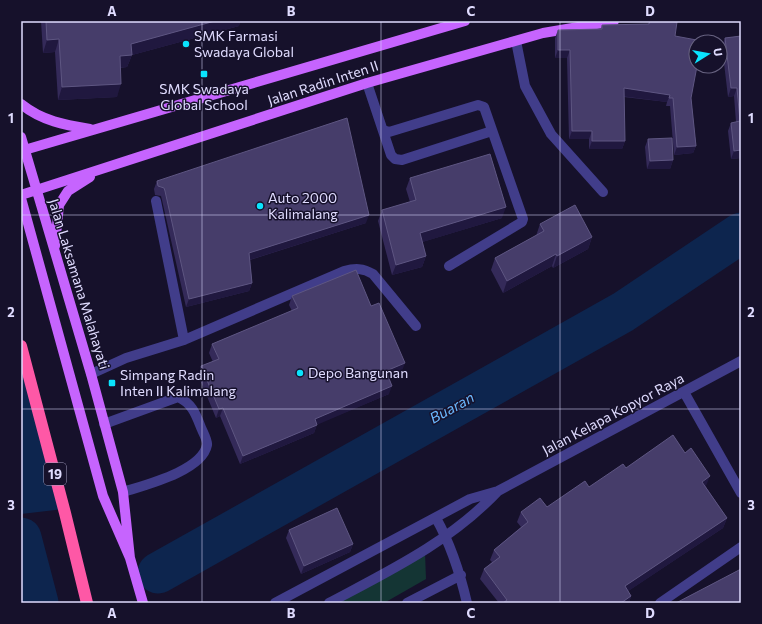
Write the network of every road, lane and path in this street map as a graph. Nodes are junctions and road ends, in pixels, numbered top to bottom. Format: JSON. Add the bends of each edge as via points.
{"nodes":[{"id":1,"x":465,"y":21,"type":"edge"},
{"id":2,"x":614,"y":21,"type":"edge"},
{"id":3,"x":516,"y":41,"type":"junction"},
{"id":4,"x":368,"y":83,"type":"junction"},
{"id":5,"x":21,"y":104,"type":"edge"},
{"id":6,"x":94,"y":129,"type":"junction"},
{"id":7,"x":383,"y":130,"type":"junction"},
{"id":8,"x":492,"y":131,"type":"junction"},
{"id":9,"x":21,"y":137,"type":"edge"},
{"id":10,"x":23,"y":150,"type":"edge"},
{"id":11,"x":106,"y":168,"type":"junction"},
{"id":12,"x":36,"y":190,"type":"junction"},
{"id":13,"x":603,"y":192,"type":"dead end"},
{"id":14,"x":21,"y":195,"type":"edge"},
{"id":15,"x":21,"y":198,"type":"edge"},
{"id":16,"x":156,"y":201,"type":"dead end"},
{"id":17,"x":55,"y":252,"type":"junction"},
{"id":18,"x":449,"y":266,"type":"dead end"},
{"id":19,"x":416,"y":326,"type":"dead end"},
{"id":20,"x":184,"y":340,"type":"junction"},
{"id":21,"x":21,"y":346,"type":"edge"},
{"id":22,"x":741,"y":361,"type":"edge"},
{"id":23,"x":91,"y":374,"type":"junction"},
{"id":24,"x":684,"y":392,"type":"junction"},
{"id":25,"x":104,"y":424,"type":"junction"},
{"id":26,"x":498,"y":491,"type":"junction"},
{"id":27,"x":123,"y":492,"type":"junction"},
{"id":28,"x":741,"y":493,"type":"edge"},
{"id":29,"x":436,"y":518,"type":"junction"},
{"id":30,"x":447,"y":537,"type":"junction"},
{"id":31,"x":741,"y":547,"type":"edge"},
{"id":32,"x":130,"y":558,"type":"junction"},
{"id":33,"x":461,"y":574,"type":"junction"},
{"id":34,"x":87,"y":603,"type":"edge"},
{"id":35,"x":143,"y":603,"type":"edge"},
{"id":36,"x":275,"y":603,"type":"edge"},
{"id":37,"x":329,"y":603,"type":"edge"},
{"id":38,"x":407,"y":603,"type":"edge"},
{"id":39,"x":467,"y":603,"type":"edge"},
{"id":40,"x":660,"y":603,"type":"edge"}],
"edges":[{"from":1,"to":6,"type":"main road","name":"Jalan Radin Inten II"},
{"from":2,"to":3,"type":"main road","name":"Jalan Radin Inten II","via":[[543,33]]},
{"from":3,"to":4,"type":"main road","name":"Jalan Radin Inten II"},
{"from":3,"to":13,"type":"street","via":[[525,86],[551,134]]},
{"from":4,"to":7,"type":"street"},
{"from":4,"to":11,"type":"main road","name":"Jalan Radin Inten II"},
{"from":5,"to":6,"type":"main road","via":[[33,114],[60,124]]},
{"from":6,"to":10,"type":"main road","name":"Jalan Radin Inten II"},
{"from":7,"to":8,"type":"street","via":[[389,132],[481,105]]},
{"from":7,"to":8,"type":"street","via":[[395,160],[402,160]]},
{"from":8,"to":18,"type":"street","via":[[523,219]]},
{"from":9,"to":10,"type":"main road","name":"Jalan Laksamana Malahayati"},
{"from":10,"to":12,"type":"main road","name":"Jalan Laksamana Malahayati"},
{"from":11,"to":12,"type":"main road","name":"Jalan Radin Inten II"},
{"from":11,"to":17,"type":"main road","via":[[68,191],[59,205]]},
{"from":12,"to":14,"type":"main road","name":"Jalan Radin Inten II"},
{"from":12,"to":17,"type":"main road","name":"Jalan Laksamana Malahayati"},
{"from":15,"to":32,"type":"main road","name":"Jalan Laksamana Malahayati","via":[[103,496]]},
{"from":16,"to":20,"type":"street"},
{"from":17,"to":23,"type":"main road","name":"Jalan Laksamana Malahayati"},
{"from":19,"to":20,"type":"street","via":[[373,274],[359,269],[344,271]]},
{"from":20,"to":23,"type":"street","via":[[126,358]]},
{"from":21,"to":34,"type":"highway","number":"19"},
{"from":22,"to":24,"type":"street","name":"Jalan Kelapa Kopyor Raya"},
{"from":23,"to":25,"type":"main road","name":"Jalan Laksamana Malahayati"},
{"from":24,"to":26,"type":"street","name":"Jalan Kelapa Kopyor Raya"},
{"from":24,"to":28,"type":"street"},
{"from":25,"to":27,"type":"main road","name":"Jalan Laksamana Malahayati"},
{"from":25,"to":27,"type":"street","via":[[178,397],[187,401],[194,409],[207,444],[204,455],[190,466]]},
{"from":26,"to":29,"type":"street","name":"Jalan Kelapa Kopyor Raya","via":[[470,499]]},
{"from":26,"to":30,"type":"street","name":"Jalan Kelapa Kopyor Raya","via":[[479,511]]},
{"from":27,"to":32,"type":"main road","name":"Jalan Laksamana Malahayati"},
{"from":29,"to":30,"type":"street"},
{"from":29,"to":36,"type":"street","name":"Jalan Kelapa Kopyor Raya"},
{"from":30,"to":33,"type":"street"},
{"from":30,"to":37,"type":"street","name":"Jalan Kelapa Kopyor Raya","via":[[402,565]]},
{"from":31,"to":40,"type":"street"},
{"from":32,"to":35,"type":"main road","name":"Jalan Laksamana Malahayati"},
{"from":33,"to":38,"type":"street"},
{"from":33,"to":39,"type":"street"}]}
